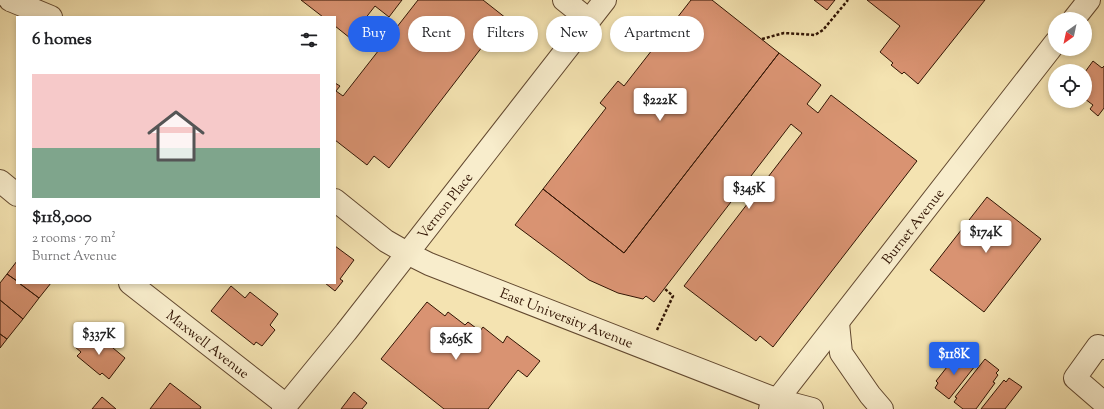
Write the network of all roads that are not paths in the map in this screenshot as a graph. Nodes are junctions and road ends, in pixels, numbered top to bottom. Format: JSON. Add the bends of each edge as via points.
{"nodes":[{"id":1,"x":10,"y":0,"type":"edge"},
{"id":2,"x":564,"y":0,"type":"edge"},
{"id":3,"x":605,"y":0,"type":"edge"},
{"id":4,"x":1089,"y":0,"type":"edge"},
{"id":5,"x":1080,"y":12,"type":"edge"},
{"id":6,"x":49,"y":16,"type":"edge"},
{"id":7,"x":584,"y":16,"type":"edge"},
{"id":8,"x":592,"y":16,"type":"edge"},
{"id":9,"x":564,"y":52,"type":"edge"},
{"id":10,"x":1048,"y":52,"type":"edge"},
{"id":11,"x":0,"y":181,"type":"edge"},
{"id":12,"x":16,"y":194,"type":"edge"},
{"id":13,"x":336,"y":201,"type":"edge"},
{"id":14,"x":407,"y":253,"type":"junction"},
{"id":15,"x":131,"y":284,"type":"edge"},
{"id":16,"x":838,"y":323,"type":"junction"},
{"id":17,"x":1104,"y":348,"type":"edge"},
{"id":18,"x":1104,"y":402,"type":"edge"},
{"id":19,"x":774,"y":404,"type":"edge"},
{"id":20,"x":285,"y":407,"type":"edge"},
{"id":21,"x":812,"y":409,"type":"edge"},
{"id":22,"x":882,"y":409,"type":"edge"}],
"edges":[{"from":1,"to":6,"type":"street"},
{"from":2,"to":7,"type":"street"},
{"from":3,"to":8,"type":"street","name":"Vernon Place"},
{"from":4,"to":5,"type":"street"},
{"from":9,"to":14,"type":"street","name":"Vernon Place"},
{"from":10,"to":16,"type":"street","name":"Burnet Avenue"},
{"from":11,"to":12,"type":"street"},
{"from":13,"to":14,"type":"street","name":"East University Avenue","via":[[386,241]]},
{"from":14,"to":19,"type":"street","name":"East University Avenue"},
{"from":14,"to":20,"type":"street","name":"Vernon Place"},
{"from":15,"to":20,"type":"street","name":"Maxwell Avenue"},
{"from":16,"to":19,"type":"street","name":"Burnet Avenue"},
{"from":16,"to":22,"type":"street","via":[[841,353]]},
{"from":17,"to":18,"type":"street","via":[[1098,346],[1075,378]]},
{"from":19,"to":21,"type":"street","name":"East University Avenue"}]}
